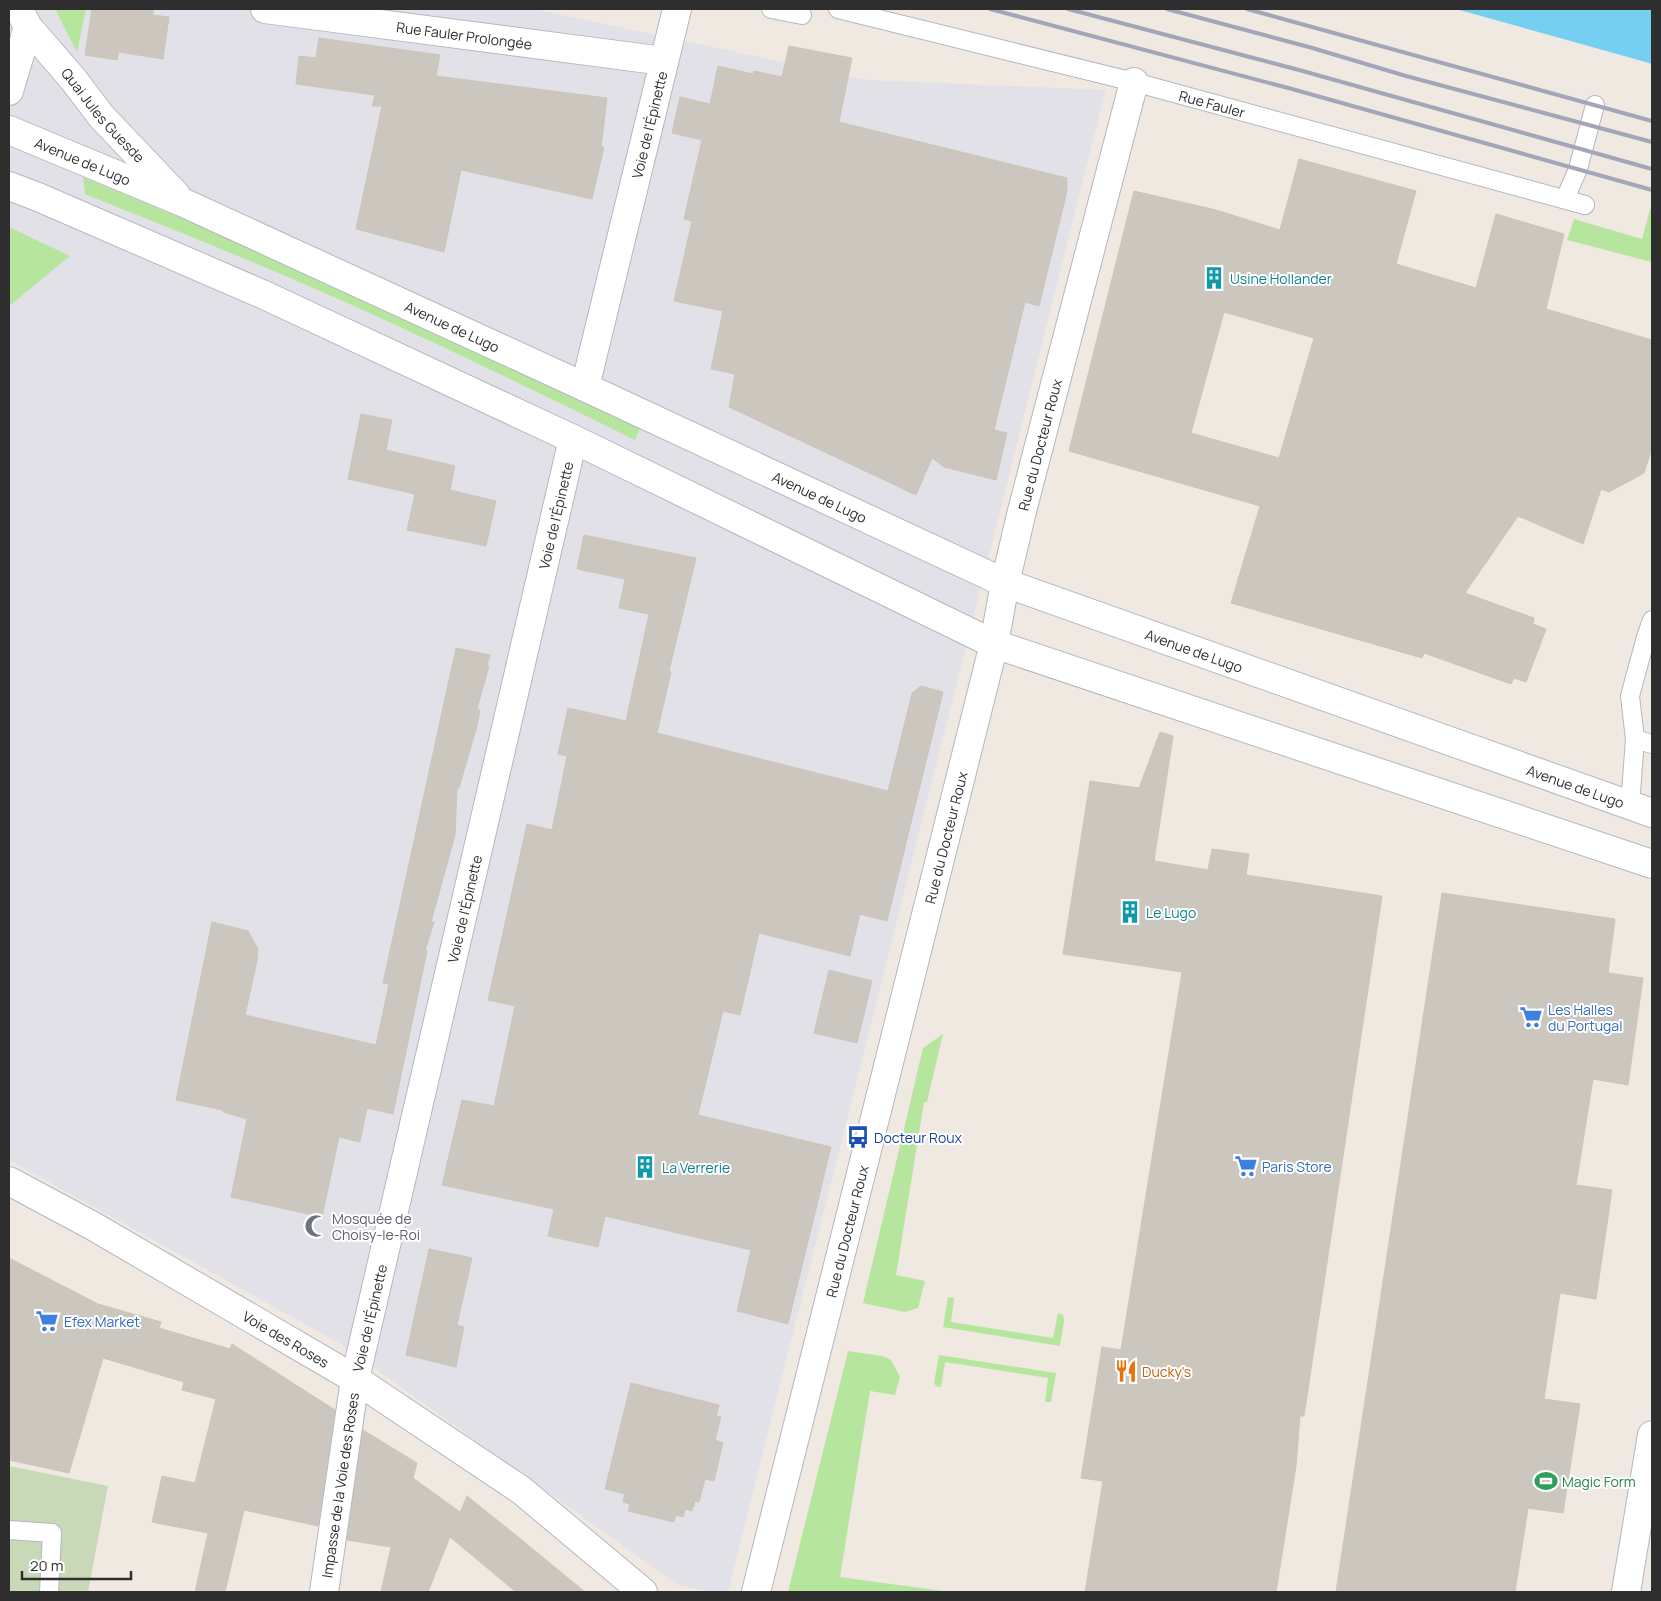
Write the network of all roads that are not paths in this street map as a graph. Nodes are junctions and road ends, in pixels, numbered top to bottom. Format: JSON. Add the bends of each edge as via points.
{"nodes":[{"id":1,"x":265,"y":9,"type":"edge"},
{"id":2,"x":677,"y":9,"type":"edge"},
{"id":3,"x":771,"y":9,"type":"edge"},
{"id":4,"x":838,"y":9,"type":"edge"},
{"id":5,"x":802,"y":15,"type":"dead end"},
{"id":6,"x":23,"y":18,"type":"edge"},
{"id":7,"x":664,"y":61,"type":"junction"},
{"id":8,"x":1134,"y":82,"type":"junction"},
{"id":9,"x":9,"y":92,"type":"edge"},
{"id":10,"x":1595,"y":105,"type":"dead end"},
{"id":11,"x":9,"y":130,"type":"edge"},
{"id":12,"x":9,"y":186,"type":"edge"},
{"id":13,"x":1565,"y":200,"type":"junction"},
{"id":14,"x":182,"y":202,"type":"junction"},
{"id":15,"x":1585,"y":205,"type":"dead end"},
{"id":16,"x":585,"y":387,"type":"junction"},
{"id":17,"x":573,"y":439,"type":"junction"},
{"id":18,"x":1005,"y":583,"type":"junction"},
{"id":19,"x":1652,"y":620,"type":"edge"},
{"id":20,"x":994,"y":644,"type":"junction"},
{"id":21,"x":1635,"y":739,"type":"junction"},
{"id":22,"x":1652,"y":744,"type":"edge"},
{"id":23,"x":1641,"y":809,"type":"edge"},
{"id":24,"x":1652,"y":864,"type":"edge"},
{"id":25,"x":9,"y":1181,"type":"edge"},
{"id":26,"x":355,"y":1378,"type":"junction"},
{"id":27,"x":1652,"y":1435,"type":"edge"},
{"id":28,"x":9,"y":1530,"type":"edge"},
{"id":29,"x":49,"y":1592,"type":"edge"},
{"id":30,"x":324,"y":1592,"type":"edge"},
{"id":31,"x":643,"y":1592,"type":"edge"},
{"id":32,"x":756,"y":1592,"type":"edge"},
{"id":33,"x":1626,"y":1592,"type":"edge"}],
"edges":[{"from":1,"to":7,"type":"street","name":"Rue Fauler Prolongée"},
{"from":2,"to":7,"type":"street","name":"Voie de l'Épinette"},
{"from":3,"to":5,"type":"lane"},
{"from":4,"to":8,"type":"lane","name":"Rue Fauler"},
{"from":6,"to":9,"type":"street","name":"Quai Jules Guesde"},
{"from":6,"to":14,"type":"street","name":"Quai Jules Guesde","via":[[107,122]]},
{"from":7,"to":16,"type":"street","name":"Voie de l'Épinette"},
{"from":8,"to":13,"type":"lane","name":"Rue Fauler"},
{"from":8,"to":18,"type":"street","name":"Rue du Docteur Roux"},
{"from":10,"to":13,"type":"lane","via":[[1578,170]]},
{"from":11,"to":14,"type":"street","name":"Avenue de Lugo"},
{"from":12,"to":17,"type":"street","via":[[262,294]]},
{"from":13,"to":15,"type":"lane","name":"Rue Fauler"},
{"from":14,"to":16,"type":"street","name":"Avenue de Lugo"},
{"from":16,"to":18,"type":"street","name":"Avenue de Lugo"},
{"from":17,"to":20,"type":"street"},
{"from":17,"to":26,"type":"street","name":"Voie de l'Épinette"},
{"from":18,"to":20,"type":"street","name":"Rue du Docteur Roux"},
{"from":18,"to":23,"type":"street","name":"Avenue de Lugo"},
{"from":19,"to":21,"type":"lane","via":[[1630,696]]},
{"from":20,"to":24,"type":"street"},
{"from":20,"to":32,"type":"street","name":"Rue du Docteur Roux"},
{"from":21,"to":22,"type":"lane"},
{"from":21,"to":23,"type":"lane"},
{"from":25,"to":26,"type":"street","name":"Voie des Roses"},
{"from":26,"to":30,"type":"street","name":"Impasse de la Voie des Roses"},
{"from":26,"to":31,"type":"street","name":"Voie des Roses","via":[[522,1490]]},
{"from":27,"to":33,"type":"street"},
{"from":28,"to":29,"type":"lane","via":[[52,1532]]}]}
